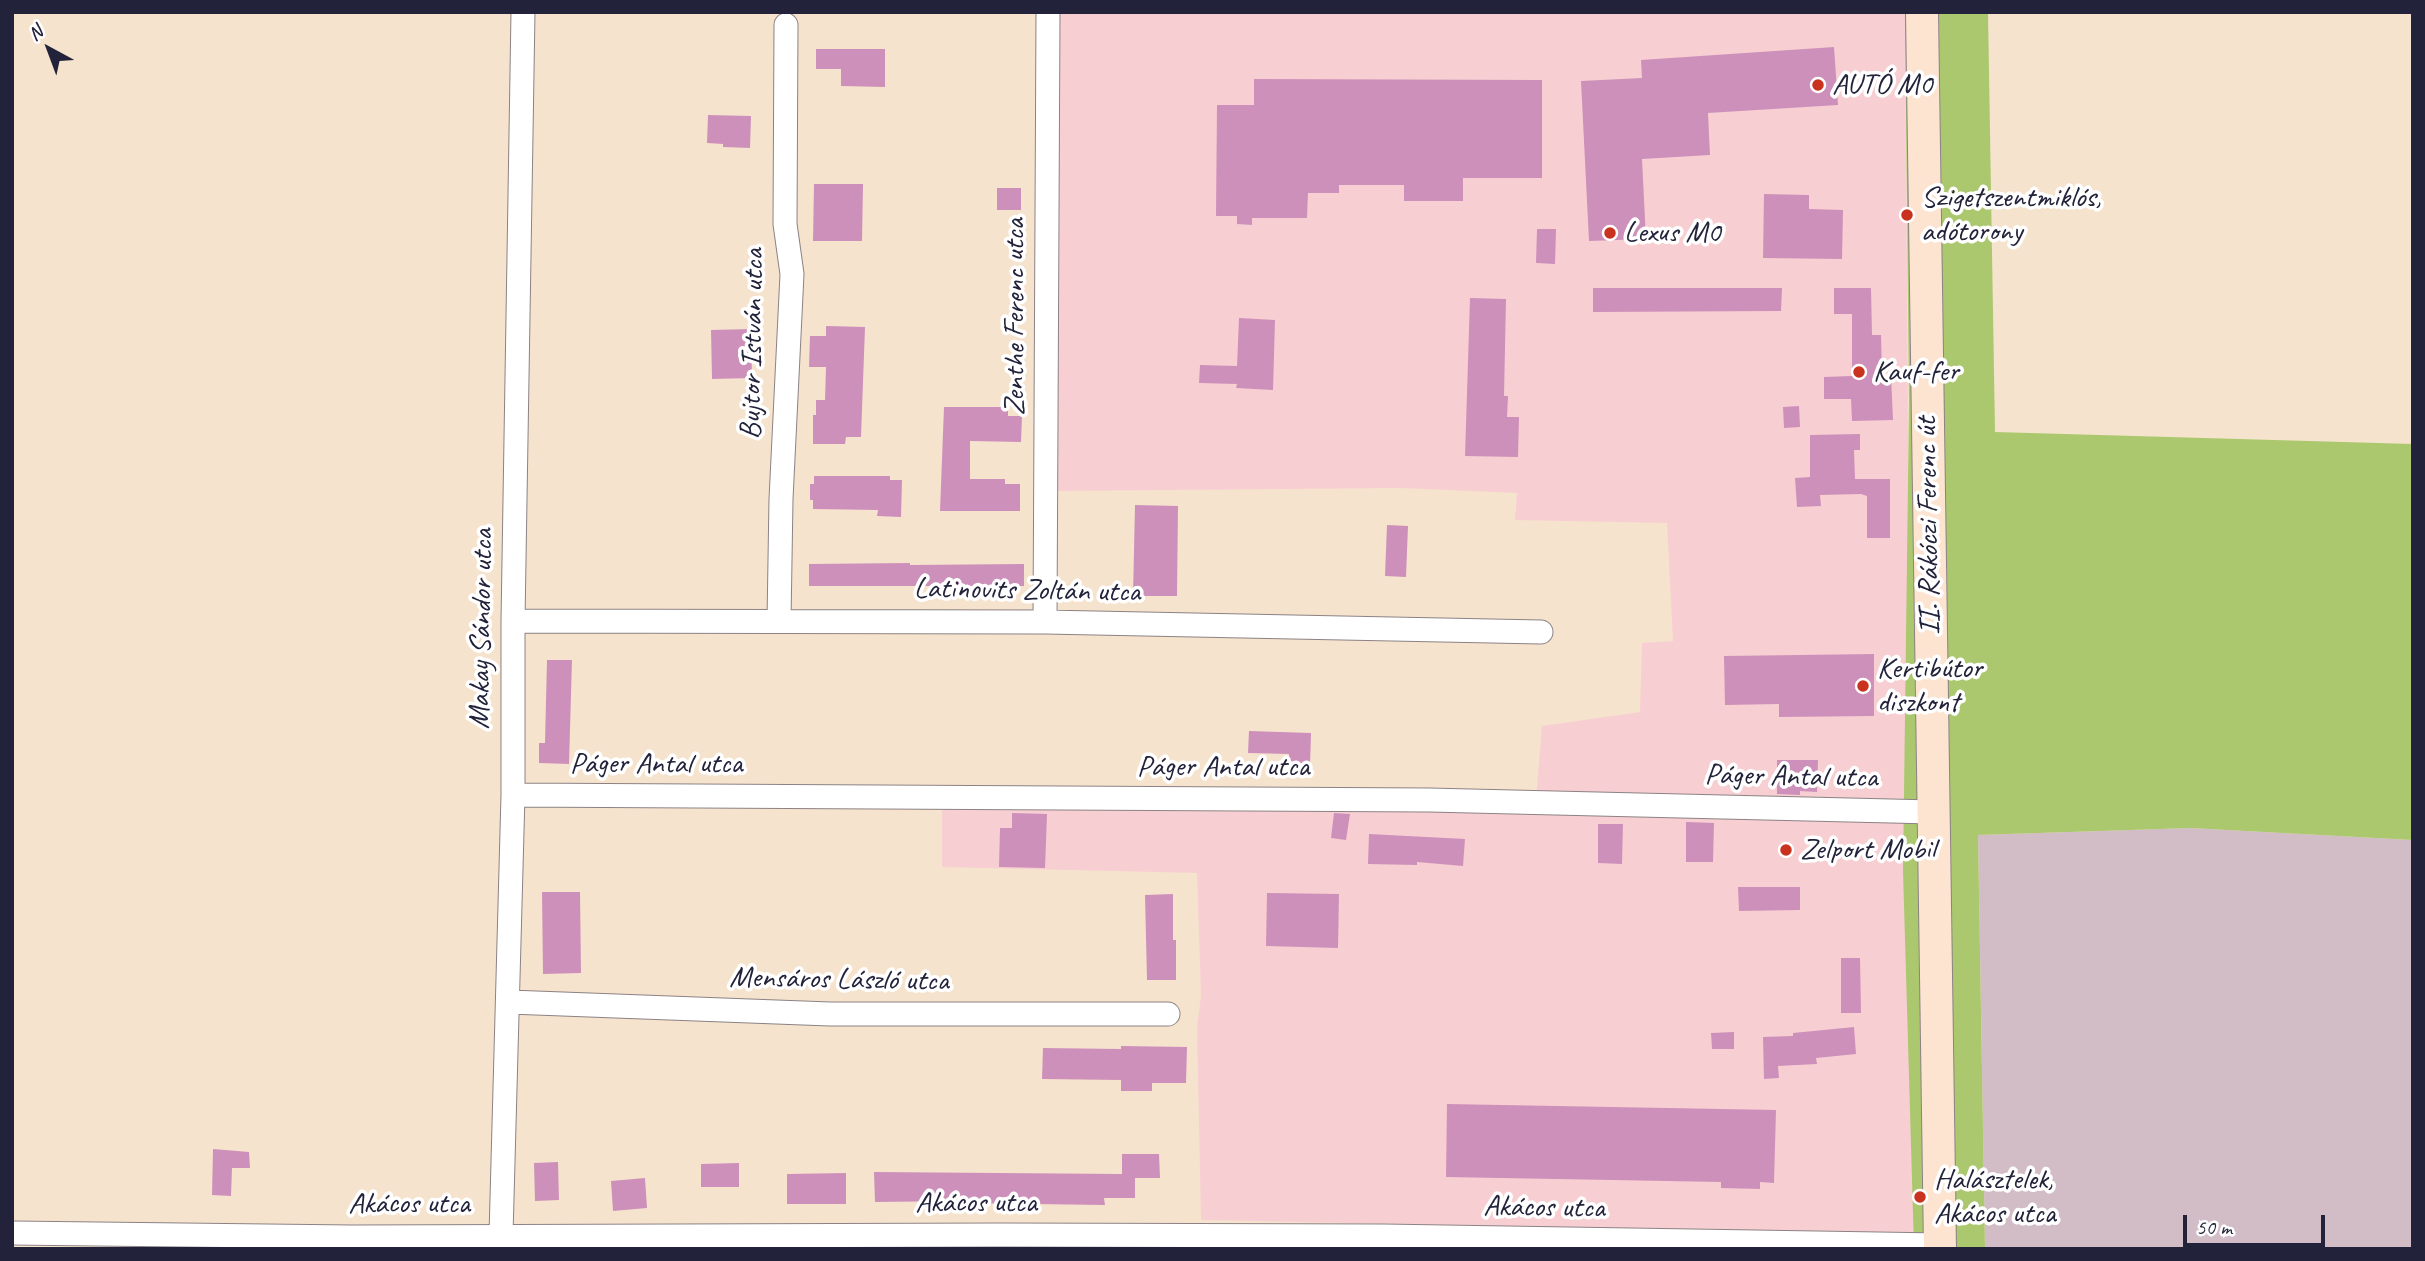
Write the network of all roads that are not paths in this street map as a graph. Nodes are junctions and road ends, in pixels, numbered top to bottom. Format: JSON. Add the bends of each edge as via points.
{"nodes":[{"id":1,"x":1048,"y":12,"type":"edge"},
{"id":2,"x":1922,"y":12,"type":"edge"},
{"id":3,"x":523,"y":17,"type":"edge"},
{"id":4,"x":786,"y":25,"type":"dead end"},
{"id":5,"x":513,"y":621,"type":"junction"},
{"id":6,"x":779,"y":621,"type":"junction"},
{"id":7,"x":1045,"y":622,"type":"junction"},
{"id":8,"x":1541,"y":632,"type":"dead end"},
{"id":9,"x":513,"y":795,"type":"junction"},
{"id":10,"x":1933,"y":812,"type":"junction"},
{"id":11,"x":509,"y":1002,"type":"junction"},
{"id":12,"x":1168,"y":1014,"type":"dead end"},
{"id":13,"x":12,"y":1233,"type":"edge"},
{"id":14,"x":501,"y":1235,"type":"junction"},
{"id":15,"x":84,"y":1241,"type":"edge"},
{"id":16,"x":686,"y":1242,"type":"edge"},
{"id":17,"x":352,"y":1243,"type":"edge"},
{"id":18,"x":1384,"y":1243,"type":"edge"},
{"id":19,"x":1940,"y":1247,"type":"edge"}],
"edges":[{"from":1,"to":7,"type":"street","name":"Zenthe Ferenc utca"},
{"from":2,"to":10,"type":"main road","name":"II. Rákóczi Ferenc út"},
{"from":3,"to":5,"type":"street","name":"Makay Sándor utca"},
{"from":4,"to":6,"type":"street","name":"Bujtor István utca","via":[[785,224],[792,274]]},
{"from":5,"to":6,"type":"street","name":"Latinovits Zoltán utca"},
{"from":5,"to":9,"type":"street","name":"Makay Sándor utca"},
{"from":6,"to":7,"type":"street","name":"Latinovits Zoltán utca"},
{"from":7,"to":8,"type":"street","name":"Latinovits Zoltán utca"},
{"from":9,"to":10,"type":"street","name":"Páger Antal utca","via":[[1415,800]]},
{"from":9,"to":11,"type":"street","name":"Makay Sándor utca"},
{"from":10,"to":19,"type":"main road","name":"II. Rákóczi Ferenc út"},
{"from":11,"to":12,"type":"street","name":"Mensáros László utca","via":[[830,1014]]},
{"from":11,"to":14,"type":"street","name":"Makay Sándor utca"},
{"from":13,"to":15,"type":"street","name":"Akácos utca"},
{"from":14,"to":16,"type":"street","name":"Akácos utca"},
{"from":14,"to":17,"type":"street","name":"Akácos utca"},
{"from":15,"to":17,"type":"street","name":"Akácos utca"},
{"from":16,"to":18,"type":"street","name":"Akácos utca"},
{"from":18,"to":19,"type":"street","name":"Akácos utca"}]}
